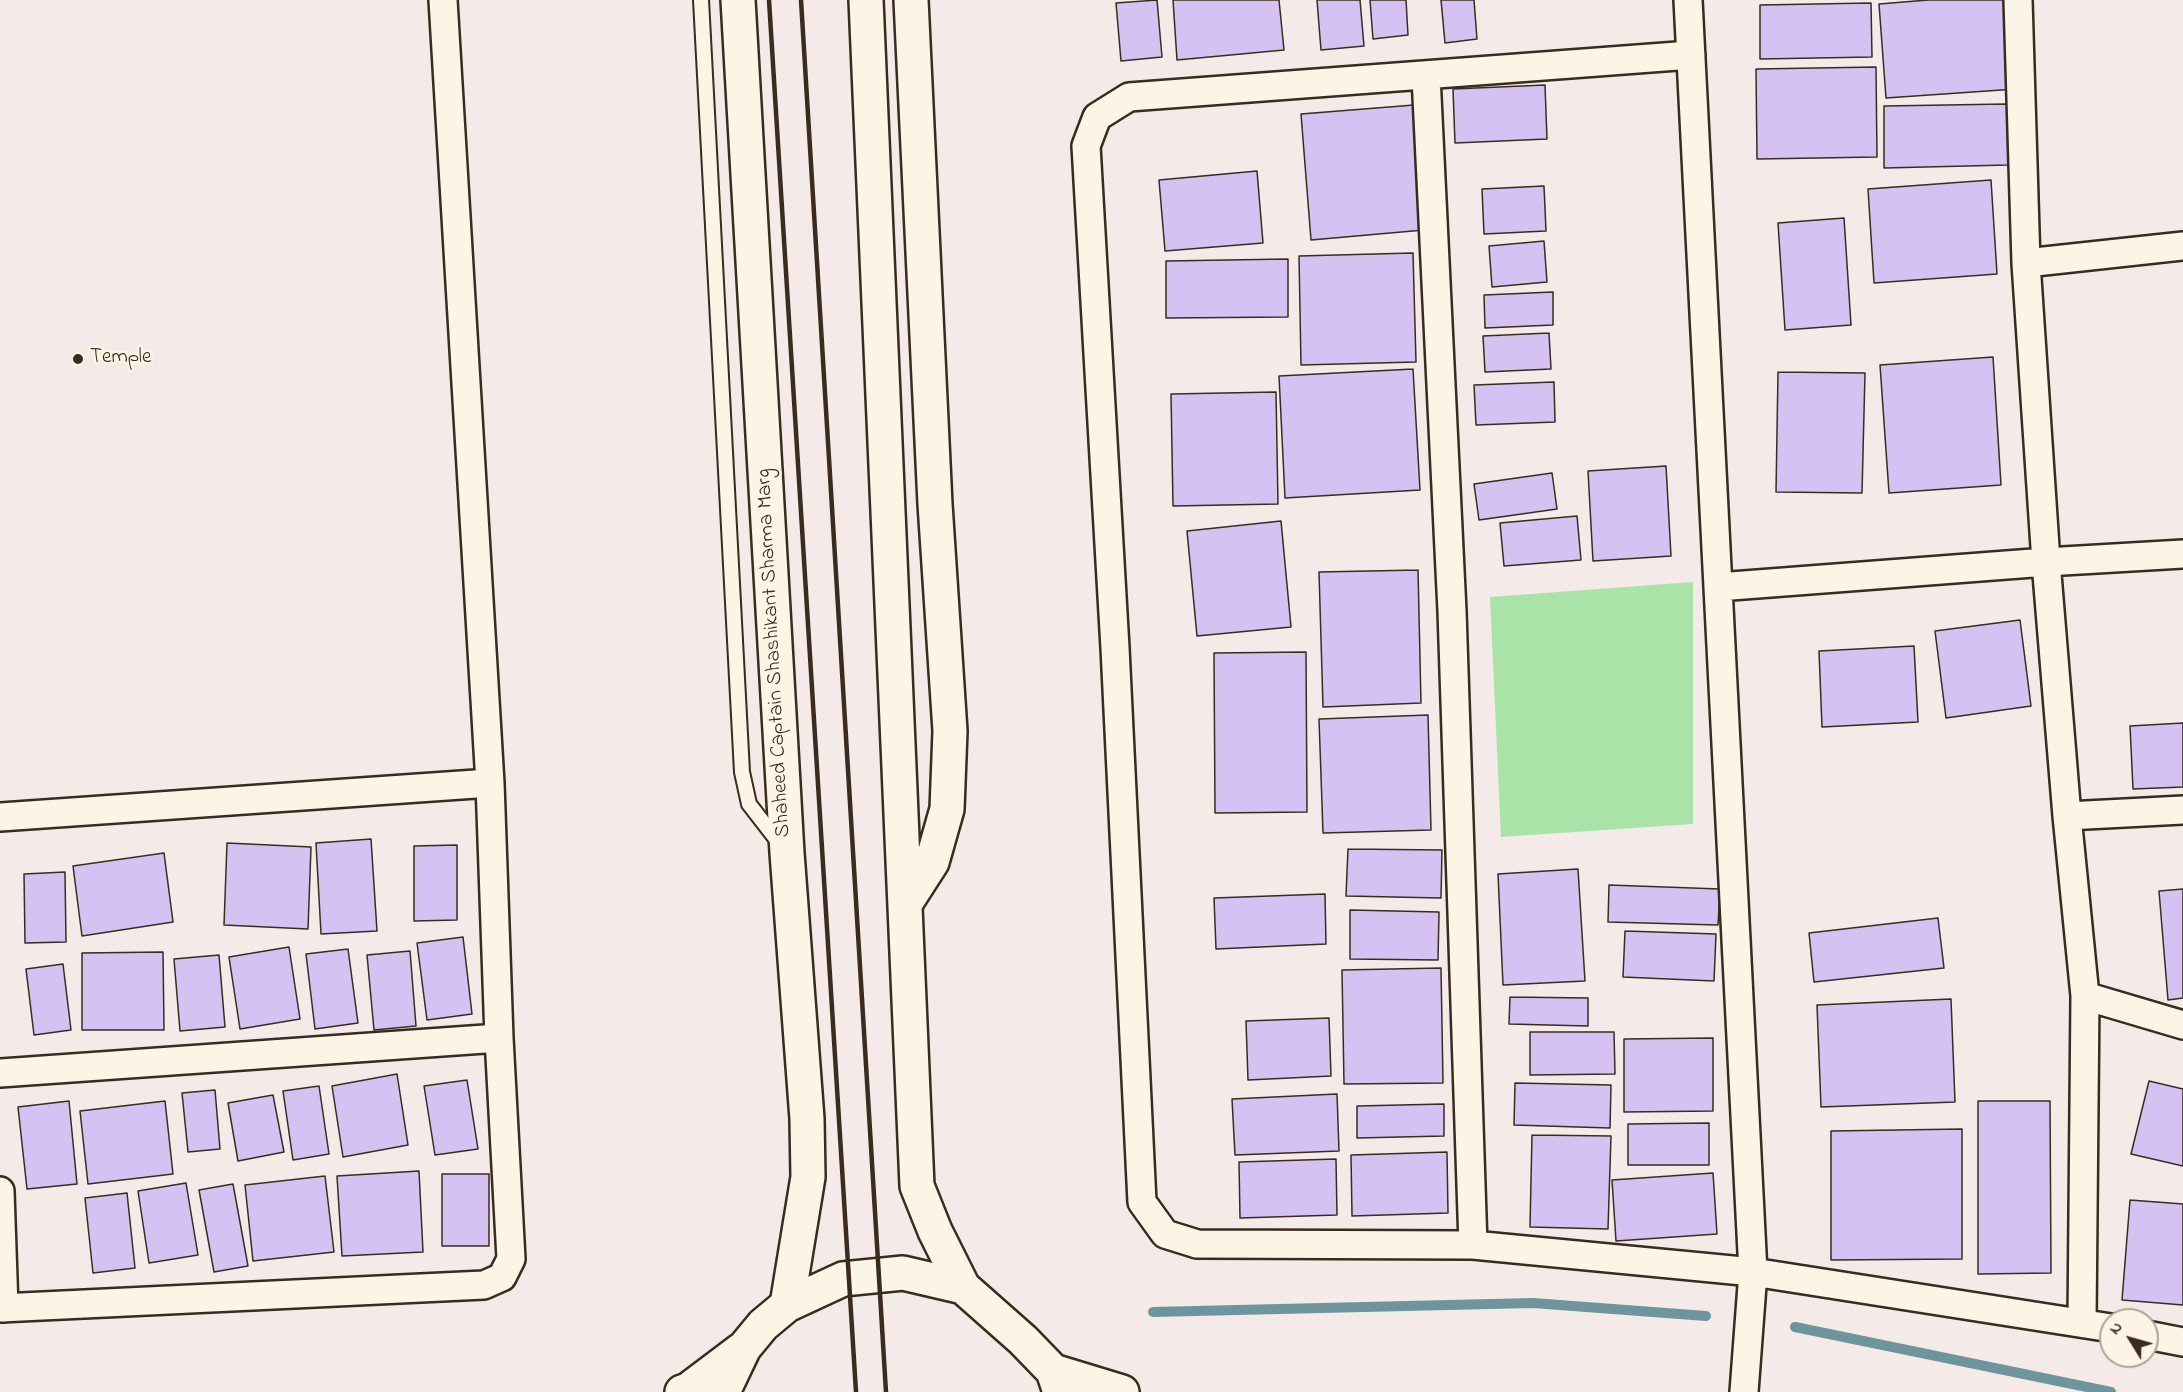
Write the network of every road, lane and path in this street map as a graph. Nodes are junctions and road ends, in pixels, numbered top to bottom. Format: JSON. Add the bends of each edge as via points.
{"nodes":[{"id":1,"x":443,"y":0,"type":"edge"},
{"id":2,"x":702,"y":0,"type":"edge"},
{"id":3,"x":738,"y":0,"type":"edge"},
{"id":4,"x":866,"y":0,"type":"edge"},
{"id":5,"x":911,"y":0,"type":"edge"},
{"id":6,"x":1688,"y":0,"type":"edge"},
{"id":7,"x":2018,"y":0,"type":"edge"},
{"id":8,"x":1691,"y":55,"type":"junction"},
{"id":9,"x":1426,"y":76,"type":"junction"},
{"id":10,"x":2183,"y":246,"type":"edge"},
{"id":11,"x":2026,"y":263,"type":"junction"},
{"id":12,"x":2183,"y":554,"type":"edge"},
{"id":13,"x":2046,"y":562,"type":"junction"},
{"id":14,"x":1718,"y":587,"type":"junction"},
{"id":15,"x":490,"y":783,"type":"junction"},
{"id":16,"x":2183,"y":810,"type":"edge"},
{"id":17,"x":2067,"y":816,"type":"junction"},
{"id":18,"x":0,"y":817,"type":"edge"},
{"id":19,"x":787,"y":852,"type":"junction"},
{"id":20,"x":905,"y":904,"type":"junction"},
{"id":21,"x":2085,"y":996,"type":"junction"},
{"id":22,"x":2183,"y":1025,"type":"edge"},
{"id":23,"x":499,"y":1038,"type":"junction"},
{"id":24,"x":0,"y":1073,"type":"edge"},
{"id":25,"x":0,"y":1191,"type":"edge"},
{"id":26,"x":1473,"y":1245,"type":"junction"},
{"id":27,"x":1753,"y":1272,"type":"junction"},
{"id":28,"x":963,"y":1287,"type":"junction"},
{"id":29,"x":787,"y":1305,"type":"junction"},
{"id":30,"x":2,"y":1308,"type":"edge"},
{"id":31,"x":2082,"y":1322,"type":"junction"},
{"id":32,"x":2099,"y":1326,"type":"edge"},
{"id":33,"x":2159,"y":1337,"type":"edge"},
{"id":34,"x":2183,"y":1342,"type":"edge"},
{"id":35,"x":744,"y":1348,"type":"junction"},
{"id":36,"x":1057,"y":1381,"type":"edge"},
{"id":37,"x":682,"y":1392,"type":"edge"},
{"id":38,"x":723,"y":1392,"type":"edge"},
{"id":39,"x":1122,"y":1392,"type":"edge"},
{"id":40,"x":1744,"y":1392,"type":"edge"}],
"edges":[{"from":1,"to":15,"type":"street"},
{"from":2,"to":19,"type":"lane","via":[[742,772],[749,804]]},
{"from":3,"to":19,"type":"main road","name":"Shaheed Captain Shashikant Sharma Marg"},
{"from":4,"to":20,"type":"main road"},
{"from":5,"to":20,"type":"main road","via":[[950,731],[947,809],[932,862]]},
{"from":6,"to":8,"type":"street"},
{"from":7,"to":11,"type":"street"},
{"from":8,"to":9,"type":"street"},
{"from":8,"to":14,"type":"street"},
{"from":9,"to":26,"type":"street","via":[[1452,599]]},
{"from":9,"to":26,"type":"street","via":[[1129,97],[1098,117],[1086,146],[1115,636],[1142,1202],[1164,1234],[1197,1244]]},
{"from":10,"to":11,"type":"street"},
{"from":11,"to":13,"type":"street"},
{"from":12,"to":13,"type":"street"},
{"from":13,"to":14,"type":"street"},
{"from":13,"to":17,"type":"street"},
{"from":14,"to":27,"type":"street"},
{"from":15,"to":18,"type":"street"},
{"from":15,"to":23,"type":"street"},
{"from":16,"to":17,"type":"street"},
{"from":17,"to":21,"type":"street"},
{"from":19,"to":29,"type":"main road","name":"Shaheed Captain Shashikant Sharma Marg","via":[[808,1177]]},
{"from":20,"to":28,"type":"main road","via":[[917,1186]]},
{"from":21,"to":22,"type":"street"},
{"from":21,"to":31,"type":"street"},
{"from":23,"to":24,"type":"street"},
{"from":23,"to":30,"type":"street","via":[[511,1259],[502,1277],[484,1285]]},
{"from":25,"to":30,"type":"street"},
{"from":26,"to":27,"type":"street"},
{"from":27,"to":31,"type":"street"},
{"from":27,"to":40,"type":"street"},
{"from":28,"to":29,"type":"main road","via":[[903,1273],[843,1279]]},
{"from":28,"to":36,"type":"main road","via":[[1023,1340]]},
{"from":29,"to":35,"type":"main road"},
{"from":31,"to":32,"type":"street"},
{"from":33,"to":34,"type":"street"},
{"from":35,"to":37,"type":"main road"},
{"from":35,"to":38,"type":"main road"},
{"from":36,"to":39,"type":"main road"}]}
